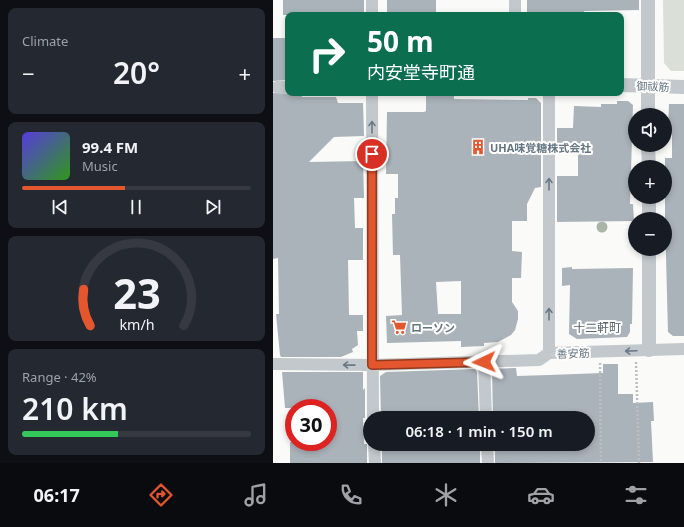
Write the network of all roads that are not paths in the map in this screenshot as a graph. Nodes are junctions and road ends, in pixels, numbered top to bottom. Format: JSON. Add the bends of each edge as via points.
{"nodes":[{"id":1,"x":372,"y":0,"type":"edge"},
{"id":2,"x":515,"y":0,"type":"edge"},
{"id":3,"x":648,"y":0,"type":"edge"},
{"id":4,"x":372,"y":12,"type":"edge"},
{"id":5,"x":515,"y":12,"type":"edge"},
{"id":6,"x":624,"y":85,"type":"edge"},
{"id":7,"x":648,"y":86,"type":"junction"},
{"id":8,"x":684,"y":87,"type":"edge"},
{"id":9,"x":372,"y":96,"type":"edge"},
{"id":10,"x":549,"y":96,"type":"edge"},
{"id":11,"x":648,"y":108,"type":"edge"},
{"id":12,"x":649,"y":256,"type":"edge"},
{"id":13,"x":684,"y":349,"type":"edge"},
{"id":14,"x":649,"y":350,"type":"junction"},
{"id":15,"x":549,"y":353,"type":"junction"},
{"id":16,"x":484,"y":362,"type":"junction"},
{"id":17,"x":273,"y":364,"type":"edge"},
{"id":18,"x":372,"y":365,"type":"junction"},
{"id":19,"x":373,"y":411,"type":"edge"},
{"id":20,"x":486,"y":411,"type":"edge"},
{"id":21,"x":374,"y":451,"type":"edge"},
{"id":22,"x":487,"y":451,"type":"edge"},
{"id":23,"x":375,"y":463,"type":"edge"},
{"id":24,"x":488,"y":463,"type":"edge"}],
"edges":[{"from":1,"to":4,"type":"street"},
{"from":2,"to":5,"type":"street"},
{"from":3,"to":7,"type":"street"},
{"from":6,"to":7,"type":"street","name":"御祓筋"},
{"from":7,"to":8,"type":"street","name":"御祓筋"},
{"from":7,"to":11,"type":"street"},
{"from":18,"to":9,"type":"street","one_way":true},
{"from":15,"to":10,"type":"street","one_way":true},
{"from":12,"to":14,"type":"street"},
{"from":13,"to":14,"type":"street","name":"善安筋"},
{"from":14,"to":15,"type":"street","name":"善安筋","one_way":true},
{"from":15,"to":16,"type":"street","name":"善安筋","via":[[539,360]]},
{"from":16,"to":18,"type":"street","name":"善安筋"},
{"from":16,"to":20,"type":"street"},
{"from":18,"to":17,"type":"street","name":"善安筋","one_way":true},
{"from":18,"to":19,"type":"street"},
{"from":21,"to":23,"type":"street"},
{"from":22,"to":24,"type":"street"}]}
